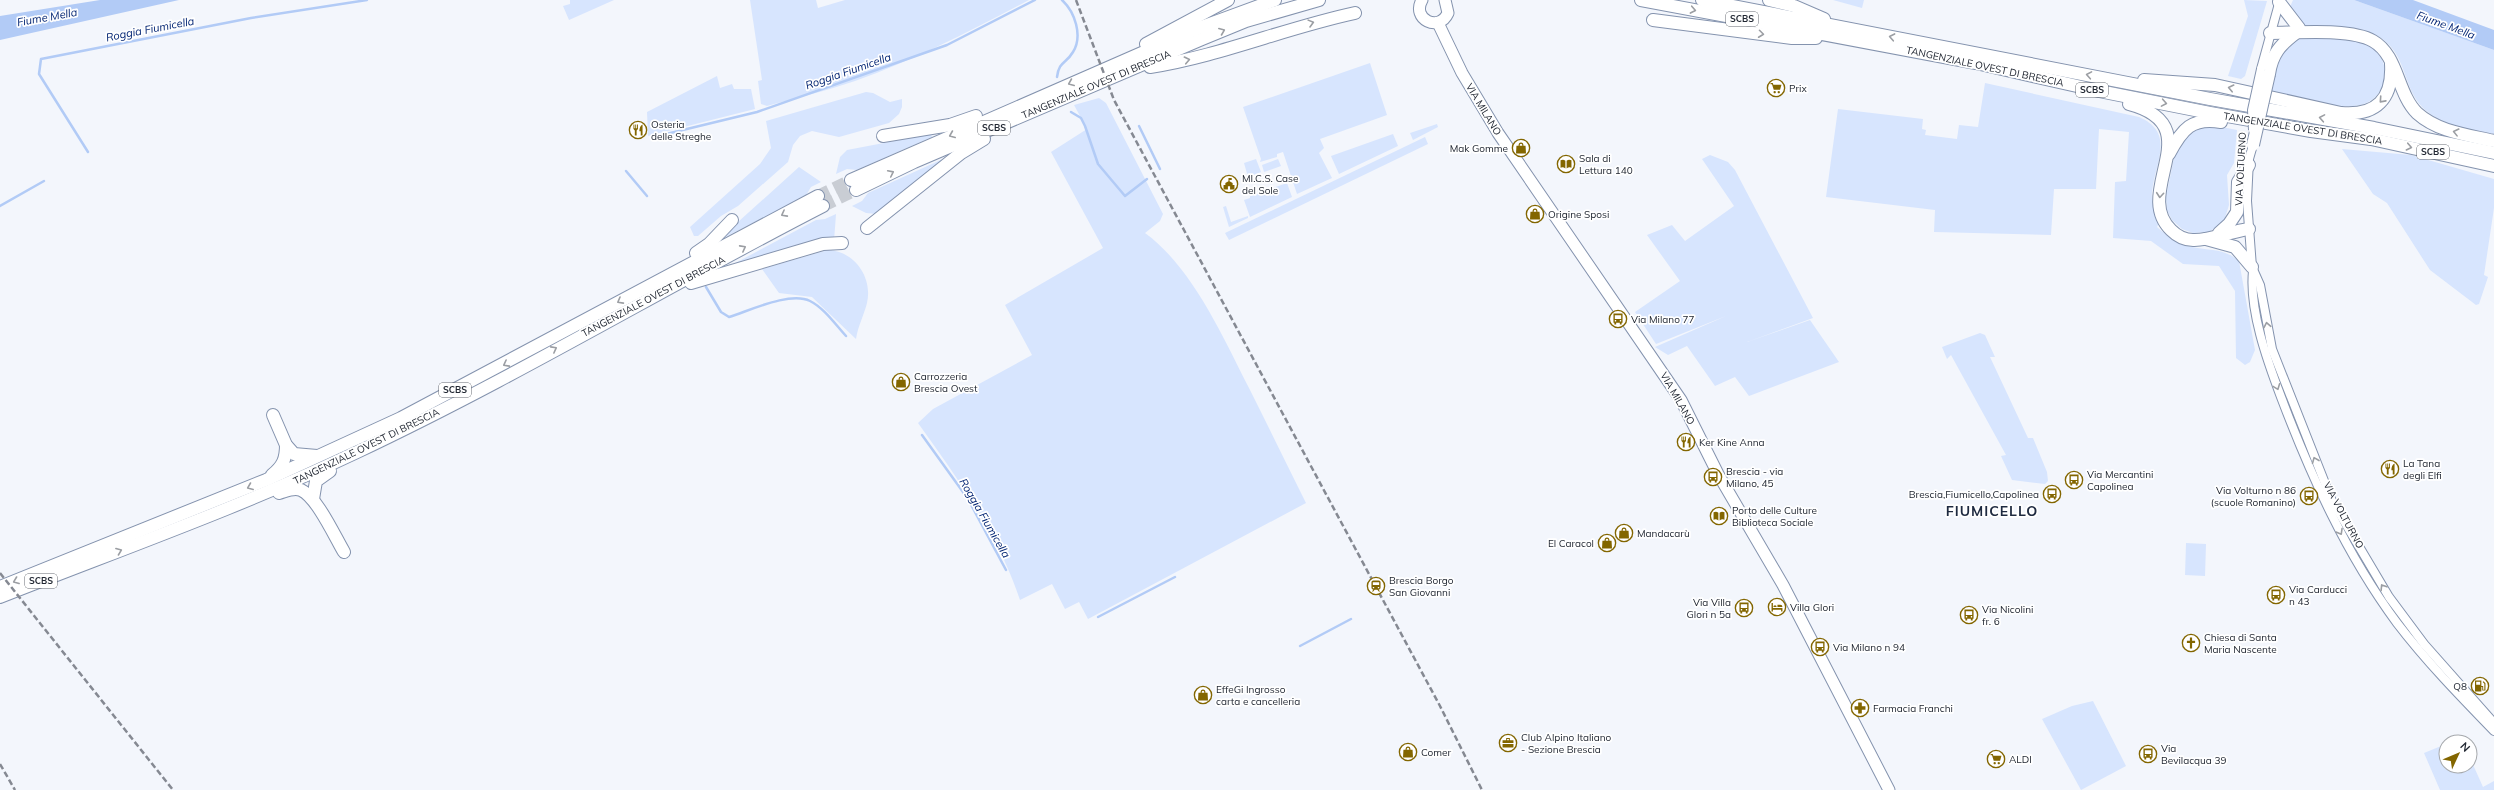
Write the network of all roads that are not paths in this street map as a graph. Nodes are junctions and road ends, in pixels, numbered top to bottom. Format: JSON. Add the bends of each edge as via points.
{"nodes":[{"id":1,"x":1228,"y":0,"type":"edge"},
{"id":2,"x":1275,"y":0,"type":"edge"},
{"id":3,"x":1318,"y":0,"type":"edge"},
{"id":4,"x":1445,"y":0,"type":"edge"},
{"id":5,"x":1641,"y":0,"type":"edge"},
{"id":6,"x":1702,"y":0,"type":"edge"},
{"id":7,"x":1769,"y":0,"type":"edge"},
{"id":8,"x":1421,"y":1,"type":"edge"},
{"id":9,"x":2280,"y":1,"type":"edge"},
{"id":10,"x":1355,"y":13,"type":"dead end"},
{"id":11,"x":1653,"y":20,"type":"dead end"},
{"id":12,"x":1438,"y":23,"type":"junction"},
{"id":13,"x":2271,"y":29,"type":"junction"},
{"id":14,"x":2297,"y":30,"type":"junction"},
{"id":15,"x":1845,"y":33,"type":"junction"},
{"id":16,"x":2391,"y":64,"type":"junction"},
{"id":17,"x":1107,"y":68,"type":"junction"},
{"id":18,"x":1135,"y":69,"type":"junction"},
{"id":19,"x":2265,"y":71,"type":"junction"},
{"id":20,"x":2028,"y":74,"type":"junction"},
{"id":21,"x":2109,"y":79,"type":"junction"},
{"id":22,"x":1020,"y":105,"type":"junction"},
{"id":23,"x":1031,"y":112,"type":"junction"},
{"id":24,"x":883,"y":136,"type":"dead end"},
{"id":25,"x":2371,"y":139,"type":"junction"},
{"id":26,"x":2494,"y":141,"type":"edge"},
{"id":27,"x":2253,"y":145,"type":"joint"},
{"id":28,"x":2494,"y":153,"type":"edge"},
{"id":29,"x":2168,"y":156,"type":"junction"},
{"id":30,"x":2249,"y":165,"type":"junction"},
{"id":31,"x":2494,"y":166,"type":"edge"},
{"id":32,"x":821,"y":201,"type":"tunnel mouth"},
{"id":33,"x":732,"y":220,"type":"dead end"},
{"id":34,"x":867,"y":228,"type":"dead end"},
{"id":35,"x":2250,"y":232,"type":"junction"},
{"id":36,"x":2217,"y":237,"type":"junction"},
{"id":37,"x":842,"y":244,"type":"dead end"},
{"id":38,"x":2252,"y":269,"type":"junction"},
{"id":39,"x":645,"y":294,"type":"junction"},
{"id":40,"x":273,"y":415,"type":"dead end"},
{"id":41,"x":286,"y":445,"type":"junction"},
{"id":42,"x":356,"y":452,"type":"junction"},
{"id":43,"x":320,"y":457,"type":"junction"},
{"id":44,"x":266,"y":480,"type":"junction"},
{"id":45,"x":260,"y":495,"type":"junction"},
{"id":46,"x":313,"y":499,"type":"junction"},
{"id":47,"x":344,"y":552,"type":"dead end"},
{"id":48,"x":0,"y":587,"type":"edge"},
{"id":49,"x":0,"y":598,"type":"edge"},
{"id":50,"x":2494,"y":723,"type":"edge"},
{"id":51,"x":2494,"y":731,"type":"edge"},
{"id":52,"x":1889,"y":790,"type":"edge"}],
"edges":[{"from":1,"to":17,"type":"highway","via":[[1172,29]]},
{"from":2,"to":17,"type":"highway","name":"TANGENZIALE OVEST DI BRESCIA","number":"SCBS","via":[[1199,28]]},
{"from":18,"to":3,"type":"highway","name":"TANGENZIALE OVEST DI BRESCIA","number":"SCBS","one_way":true,"via":[[1246,21]]},
{"from":4,"to":12,"type":"main road","via":[[1448,13]]},
{"from":5,"to":15,"type":"highway","name":"TANGENZIALE OVEST DI BRESCIA","number":"SCBS","one_way":true},
{"from":6,"to":15,"type":"highway","name":"TANGENZIALE OVEST DI BRESCIA","number":"SCBS"},
{"from":7,"to":15,"type":"highway","via":[[1794,6]]},
{"from":8,"to":12,"type":"main road","via":[[1419,8],[1422,18],[1429,23]]},
{"from":9,"to":13,"type":"street"},
{"from":9,"to":14,"type":"highway"},
{"from":18,"to":10,"type":"highway","one_way":true,"via":[[1218,53],[1302,26]]},
{"from":11,"to":15,"type":"highway","one_way":true,"via":[[1792,38]]},
{"from":12,"to":52,"type":"main road","name":"VIA MILANO","via":[[1462,73],[1498,133],[1681,400],[1718,474],[1783,585]]},
{"from":13,"to":14,"type":"highway"},
{"from":13,"to":19,"type":"street"},
{"from":14,"to":16,"type":"highway","via":[[2352,35],[2373,40],[2381,46]]},
{"from":14,"to":19,"type":"highway","via":[[2277,49]]},
{"from":15,"to":20,"type":"highway","name":"TANGENZIALE OVEST DI BRESCIA","number":"SCBS"},
{"from":21,"to":15,"type":"highway","name":"TANGENZIALE OVEST DI BRESCIA","number":"SCBS","one_way":true},
{"from":16,"to":21,"type":"highway","one_way":true,"via":[[2391,82],[2385,96],[2369,111],[2356,114],[2215,85]]},
{"from":26,"to":16,"type":"highway","one_way":true,"via":[[2429,122],[2408,102]]},
{"from":17,"to":22,"type":"highway","name":"TANGENZIALE OVEST DI BRESCIA","number":"SCBS","one_way":true},
{"from":18,"to":23,"type":"highway","name":"TANGENZIALE OVEST DI BRESCIA","number":"SCBS"},
{"from":19,"to":27,"type":"highway","bridge":true},
{"from":20,"to":25,"type":"highway","name":"TANGENZIALE OVEST DI BRESCIA","number":"SCBS","one_way":true,"via":[[2210,113]]},
{"from":20,"to":29,"type":"highway","via":[[2062,87],[2151,111],[2166,130]]},
{"from":28,"to":21,"type":"highway","name":"TANGENZIALE OVEST DI BRESCIA","number":"SCBS","one_way":true},
{"from":22,"to":23,"type":"highway","name":"TANGENZIALE OVEST DI BRESCIA","number":"SCBS","one_way":true,"via":[[853,185]]},
{"from":22,"to":24,"type":"highway","via":[[1001,106],[950,125]]},
{"from":23,"to":34,"type":"highway","via":[[1013,126],[961,153]]},
{"from":25,"to":29,"type":"highway","via":[[2342,142],[2202,120],[2180,134]]},
{"from":25,"to":31,"type":"highway","name":"TANGENZIALE OVEST DI BRESCIA","number":"SCBS","one_way":true},
{"from":27,"to":30,"type":"street","name":"VIA VOLTURNO"},
{"from":29,"to":36,"type":"highway","one_way":true,"via":[[2160,201],[2164,221],[2179,236],[2192,240]]},
{"from":30,"to":35,"type":"street","name":"VIA VOLTURNO","via":[[2247,201]]},
{"from":30,"to":36,"type":"highway","via":[[2238,182],[2237,212]]},
{"from":32,"to":39,"type":"highway","name":"TANGENZIALE OVEST DI BRESCIA","number":"SCBS"},
{"from":33,"to":39,"type":"highway","via":[[700,251],[656,275]]},
{"from":35,"to":36,"type":"highway"},
{"from":35,"to":38,"type":"street","name":"VIA VOLTURNO"},
{"from":36,"to":38,"type":"highway","via":[[2235,247]]},
{"from":37,"to":39,"type":"highway","via":[[823,244],[699,279],[667,295]]},
{"from":50,"to":38,"type":"street","name":"VIA VOLTURNO","one_way":true,"via":[[2424,644],[2390,597],[2343,523],[2272,349],[2260,285]]},
{"from":38,"to":51,"type":"street","name":"VIA VOLTURNO","one_way":true,"via":[[2251,286],[2274,378],[2315,481],[2337,526],[2398,623]]},
{"from":42,"to":39,"type":"highway","name":"TANGENZIALE OVEST DI BRESCIA","number":"SCBS","one_way":true,"via":[[475,392]]},
{"from":39,"to":43,"type":"highway","name":"TANGENZIALE OVEST DI BRESCIA","number":"SCBS","one_way":true},
{"from":40,"to":41,"type":"highway"},
{"from":41,"to":43,"type":"highway","via":[[294,454]]},
{"from":41,"to":44,"type":"highway","via":[[286,458],[280,469]]},
{"from":42,"to":45,"type":"highway","name":"TANGENZIALE OVEST DI BRESCIA","number":"SCBS"},
{"from":42,"to":46,"type":"highway","via":[[339,467],[321,475],[313,488]]},
{"from":43,"to":44,"type":"highway","name":"TANGENZIALE OVEST DI BRESCIA","number":"SCBS"},
{"from":44,"to":48,"type":"highway","name":"TANGENZIALE OVEST DI BRESCIA","number":"SCBS","one_way":true},
{"from":45,"to":46,"type":"highway","via":[[290,489],[301,490]]},
{"from":49,"to":45,"type":"highway","name":"TANGENZIALE OVEST DI BRESCIA","number":"SCBS","one_way":true},
{"from":46,"to":47,"type":"highway"}]}
